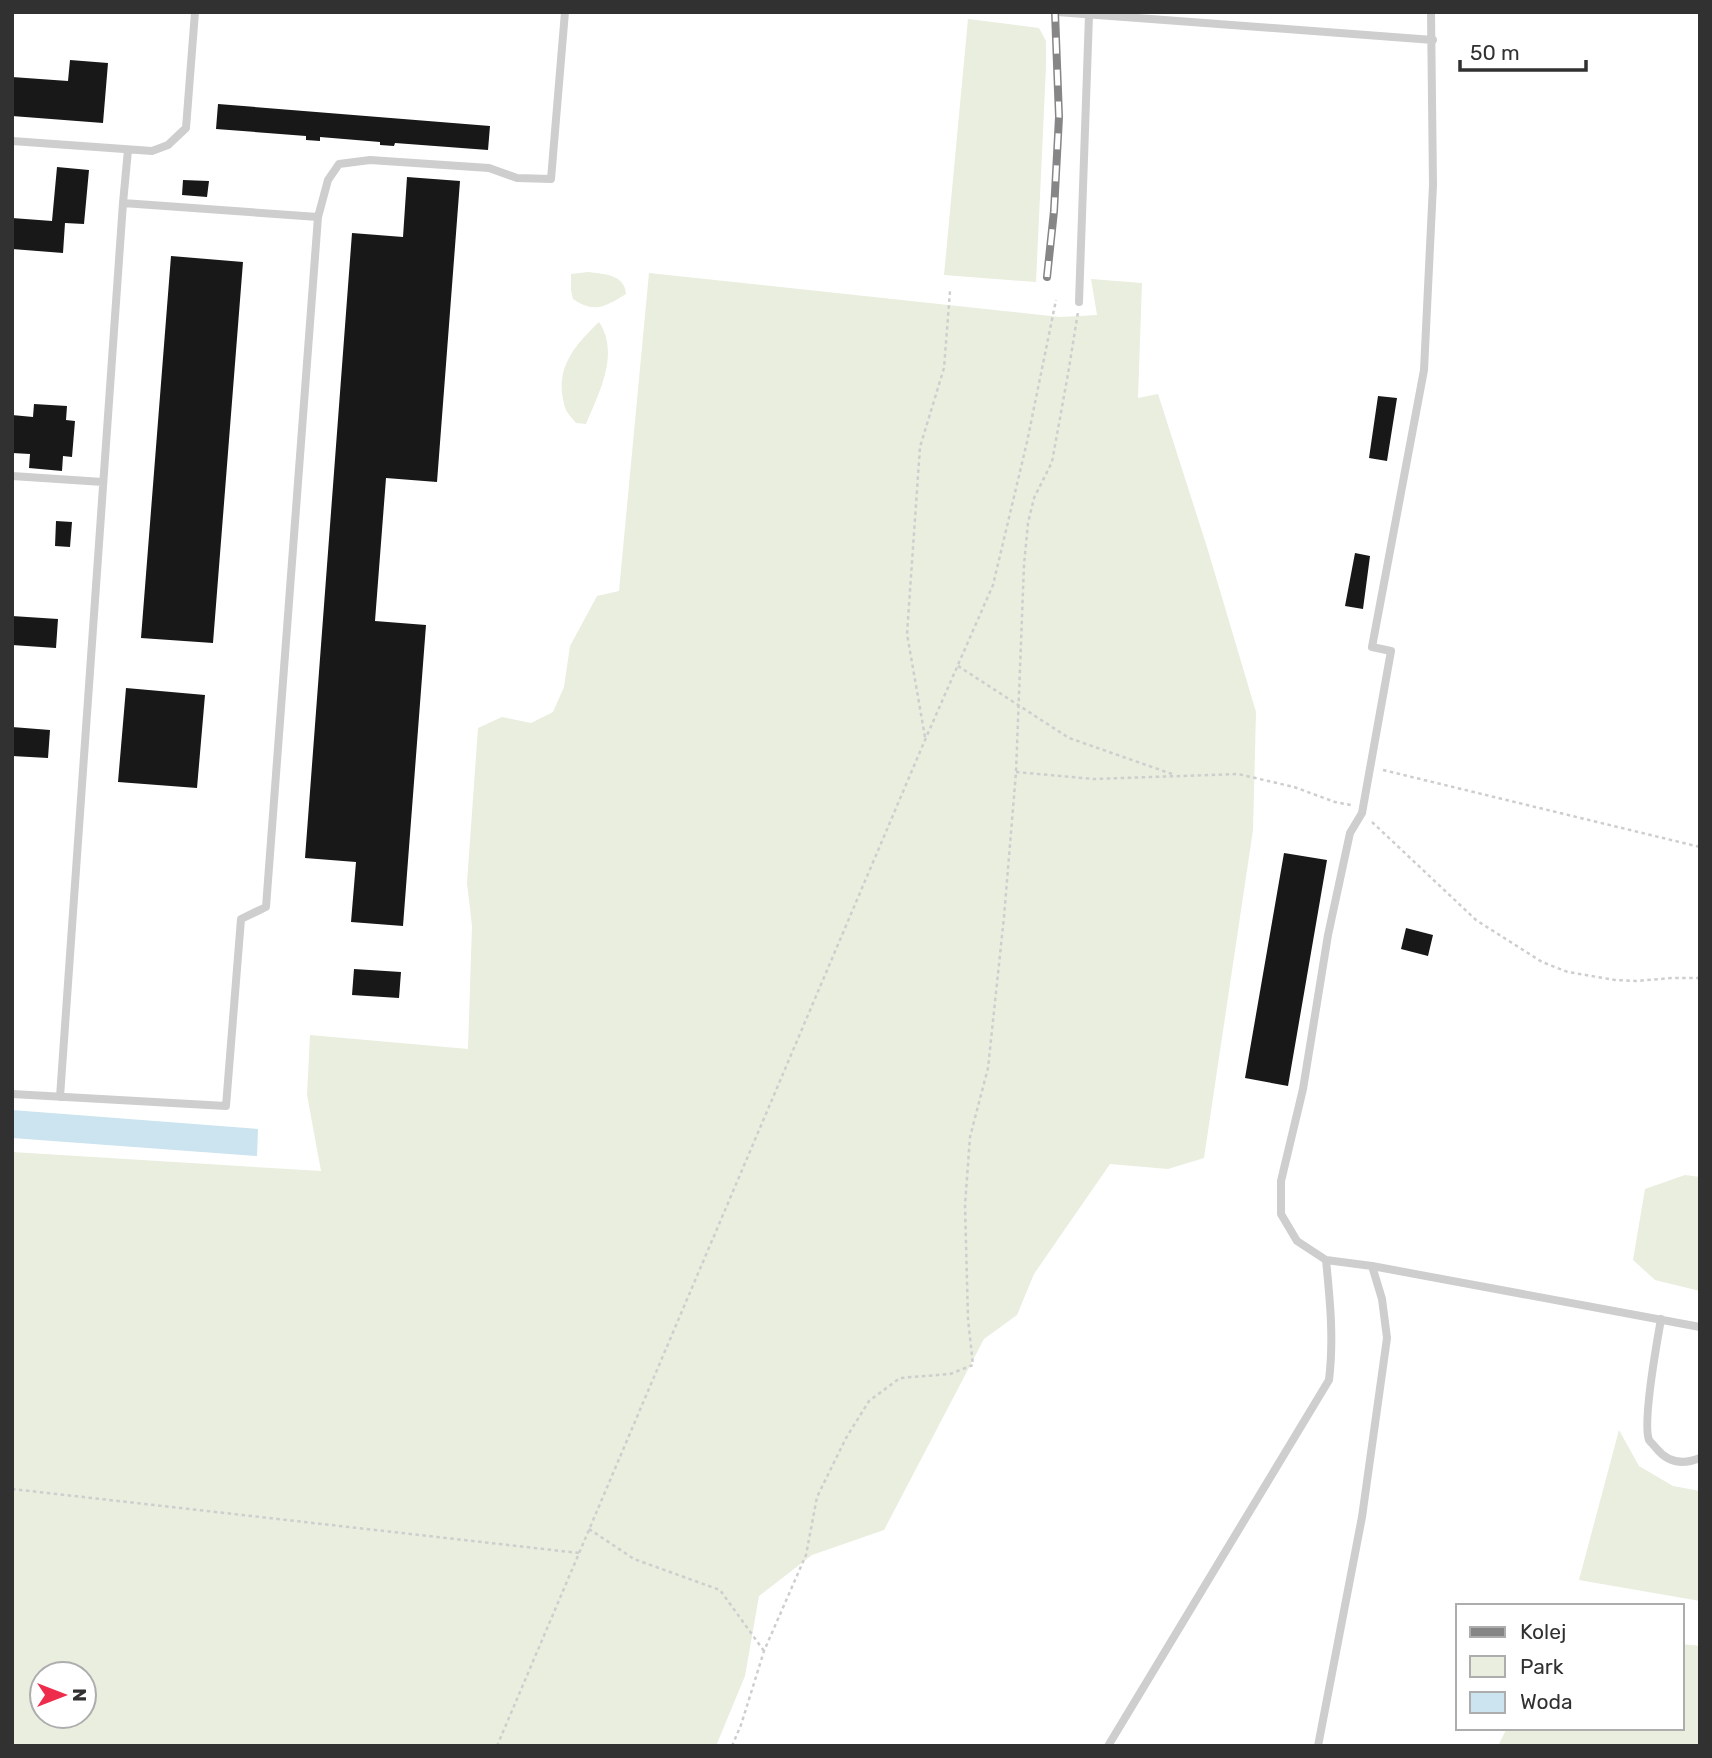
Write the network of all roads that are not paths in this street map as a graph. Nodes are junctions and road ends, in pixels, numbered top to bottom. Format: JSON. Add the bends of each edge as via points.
{"nodes":[{"id":1,"x":195,"y":12,"type":"edge"},
{"id":2,"x":565,"y":12,"type":"edge"},
{"id":3,"x":1057,"y":12,"type":"edge"},
{"id":4,"x":1432,"y":12,"type":"edge"},
{"id":5,"x":1089,"y":15,"type":"junction"},
{"id":6,"x":1433,"y":40,"type":"junction"},
{"id":7,"x":12,"y":141,"type":"edge"},
{"id":8,"x":128,"y":150,"type":"junction"},
{"id":9,"x":123,"y":204,"type":"junction"},
{"id":10,"x":318,"y":217,"type":"junction"},
{"id":11,"x":1079,"y":302,"type":"road end"},
{"id":12,"x":12,"y":476,"type":"edge"},
{"id":13,"x":103,"y":482,"type":"junction"},
{"id":14,"x":12,"y":1094,"type":"edge"},
{"id":15,"x":60,"y":1097,"type":"junction"},
{"id":16,"x":1326,"y":1260,"type":"junction"},
{"id":17,"x":1372,"y":1266,"type":"junction"},
{"id":18,"x":1661,"y":1319,"type":"junction"},
{"id":19,"x":1700,"y":1326,"type":"edge"},
{"id":20,"x":1700,"y":1458,"type":"edge"},
{"id":21,"x":1108,"y":1746,"type":"edge"},
{"id":22,"x":1318,"y":1746,"type":"edge"}],
"edges":[{"from":1,"to":8,"type":"lane","via":[[186,128],[168,145],[152,151]]},
{"from":2,"to":10,"type":"lane","via":[[551,179],[517,178],[489,168],[370,160],[339,164],[328,180]]},
{"from":3,"to":5,"type":"lane"},
{"from":4,"to":6,"type":"lane"},
{"from":5,"to":6,"type":"lane"},
{"from":5,"to":11,"type":"lane"},
{"from":6,"to":16,"type":"lane","via":[[1433,185],[1424,370],[1372,647],[1391,651],[1363,810],[1350,833],[1303,1089],[1281,1181],[1281,1214],[1297,1241]]},
{"from":7,"to":8,"type":"lane"},
{"from":8,"to":9,"type":"lane"},
{"from":9,"to":10,"type":"lane"},
{"from":9,"to":13,"type":"lane"},
{"from":10,"to":15,"type":"lane","via":[[266,907],[241,919],[226,1106]]},
{"from":12,"to":13,"type":"lane"},
{"from":13,"to":15,"type":"lane"},
{"from":14,"to":15,"type":"lane"},
{"from":16,"to":17,"type":"lane"},
{"from":16,"to":21,"type":"lane","via":[[1332,1318],[1329,1380]]},
{"from":17,"to":18,"type":"lane"},
{"from":17,"to":22,"type":"lane","via":[[1387,1338],[1362,1517]]},
{"from":18,"to":19,"type":"lane"},
{"from":18,"to":20,"type":"lane","via":[[1649,1439],[1661,1455],[1677,1463]]}]}
